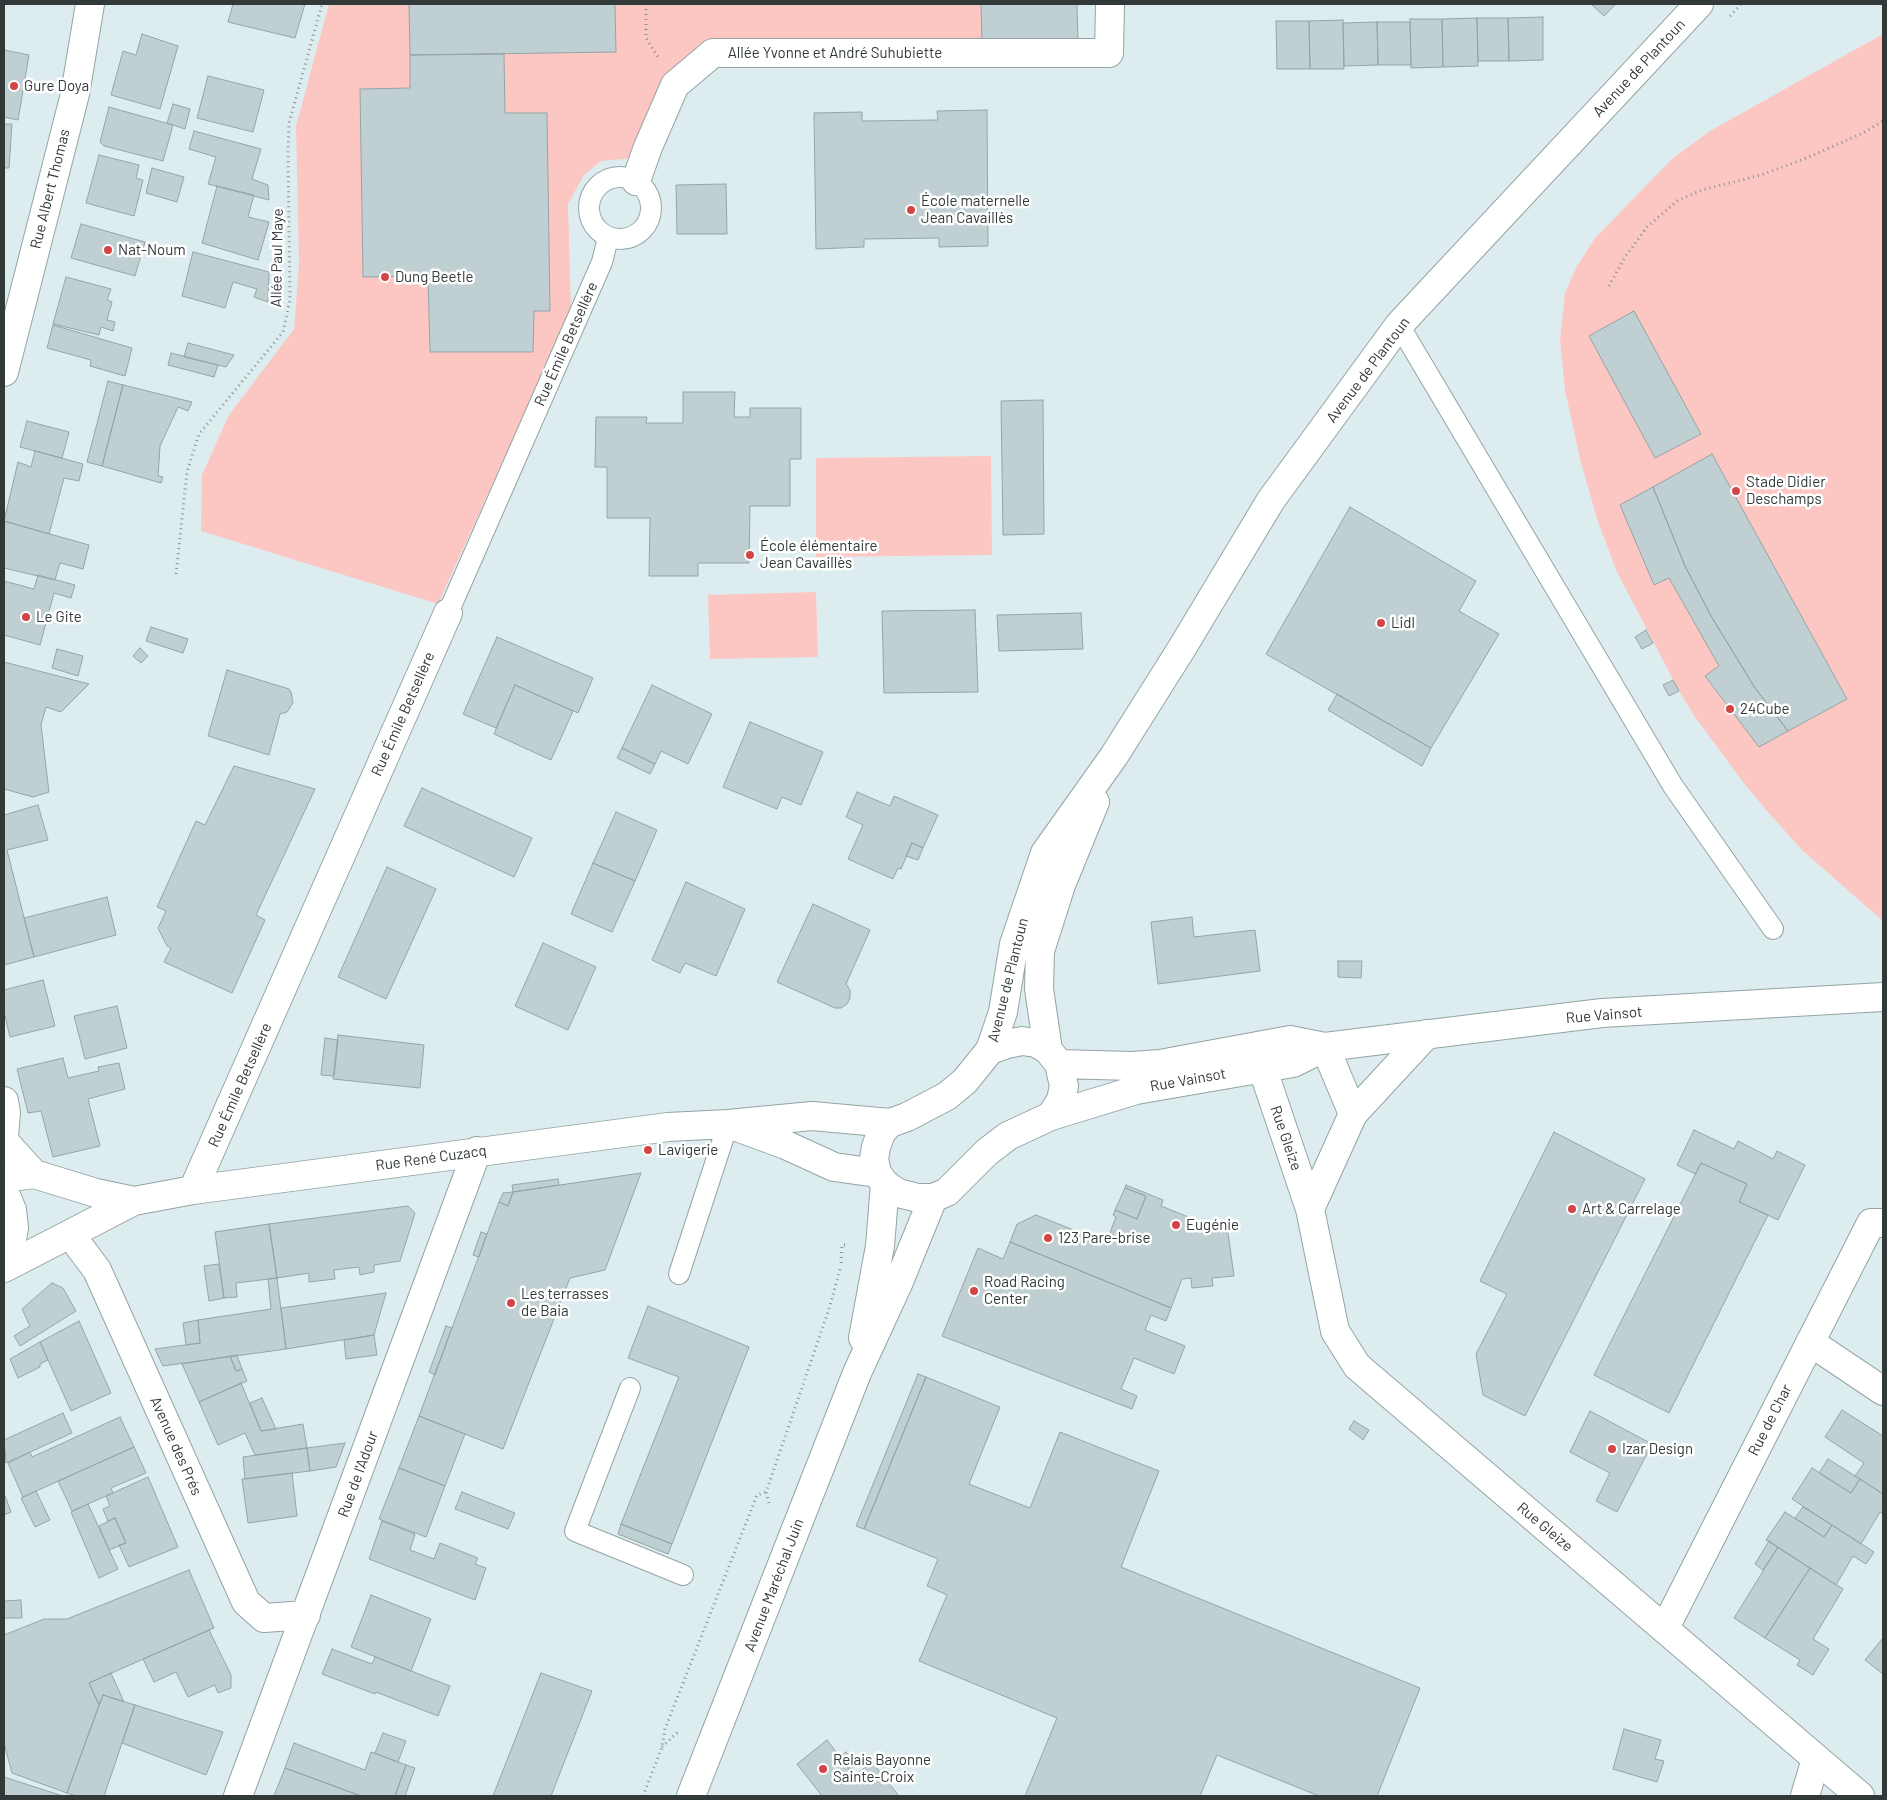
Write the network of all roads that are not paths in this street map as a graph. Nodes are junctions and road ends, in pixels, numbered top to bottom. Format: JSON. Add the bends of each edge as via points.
{"nodes":[{"id":1,"x":90,"y":4,"type":"edge"},
{"id":2,"x":1110,"y":4,"type":"edge"},
{"id":3,"x":1699,"y":4,"type":"edge"},
{"id":4,"x":636,"y":181,"type":"junction"},
{"id":5,"x":608,"y":238,"type":"junction"},
{"id":6,"x":1400,"y":325,"type":"junction"},
{"id":7,"x":4,"y":372,"type":"edge"},
{"id":8,"x":448,"y":613,"type":"joint"},
{"id":9,"x":1114,"y":756,"type":"junction"},
{"id":10,"x":1773,"y":929,"type":"dead end"},
{"id":11,"x":1883,"y":997,"type":"edge"},
{"id":12,"x":1427,"y":1034,"type":"junction"},
{"id":13,"x":1325,"y":1047,"type":"junction"},
{"id":14,"x":990,"y":1050,"type":"junction"},
{"id":15,"x":1053,"y":1057,"type":"junction"},
{"id":16,"x":1262,"y":1067,"type":"junction"},
{"id":17,"x":4,"y":1101,"type":"edge"},
{"id":18,"x":1353,"y":1114,"type":"junction"},
{"id":19,"x":1051,"y":1116,"type":"junction"},
{"id":20,"x":890,"y":1123,"type":"junction"},
{"id":21,"x":728,"y":1124,"type":"junction"},
{"id":22,"x":4,"y":1136,"type":"edge"},
{"id":23,"x":4,"y":1141,"type":"edge"},
{"id":24,"x":477,"y":1151,"type":"junction"},
{"id":25,"x":34,"y":1174,"type":"junction"},
{"id":26,"x":4,"y":1178,"type":"edge"},
{"id":27,"x":881,"y":1179,"type":"junction"},
{"id":28,"x":4,"y":1190,"type":"edge"},
{"id":29,"x":193,"y":1190,"type":"junction"},
{"id":30,"x":933,"y":1198,"type":"junction"},
{"id":31,"x":134,"y":1201,"type":"junction"},
{"id":32,"x":1310,"y":1209,"type":"junction"},
{"id":33,"x":1883,"y":1223,"type":"edge"},
{"id":34,"x":70,"y":1234,"type":"junction"},
{"id":35,"x":4,"y":1260,"type":"edge"},
{"id":36,"x":4,"y":1268,"type":"edge"},
{"id":37,"x":679,"y":1274,"type":"dead end"},
{"id":38,"x":1810,"y":1342,"type":"junction"},
{"id":39,"x":857,"y":1373,"type":"junction"},
{"id":40,"x":630,"y":1388,"type":"dead end"},
{"id":41,"x":1883,"y":1391,"type":"edge"},
{"id":42,"x":683,"y":1575,"type":"dead end"},
{"id":43,"x":306,"y":1615,"type":"junction"},
{"id":44,"x":1665,"y":1628,"type":"junction"},
{"id":45,"x":1816,"y":1759,"type":"junction"},
{"id":46,"x":238,"y":1796,"type":"edge"},
{"id":47,"x":691,"y":1796,"type":"edge"},
{"id":48,"x":1805,"y":1796,"type":"edge"},
{"id":49,"x":1860,"y":1796,"type":"edge"}],
"edges":[{"from":1,"to":7,"type":"street","name":"Rue Albert Thomas","via":[[74,94]]},
{"from":2,"to":4,"type":"street","name":"Allée Yvonne et André Suhubiette","via":[[1109,53],[713,53],[675,85]]},
{"from":3,"to":6,"type":"street","name":"Avenue de Plantoun"},
{"from":4,"to":5,"type":"lane","via":[[648,193],[652,203],[648,224],[634,236]]},
{"from":4,"to":5,"type":"lane","via":[[626,177],[606,180],[592,195],[589,214],[592,222]]},
{"from":5,"to":8,"type":"lane","name":"Rue Émile Betsellère","via":[[602,262]]},
{"from":6,"to":9,"type":"street","name":"Avenue de Plantoun","via":[[1271,500]]},
{"from":6,"to":10,"type":"lane","via":[[1673,786]]},
{"from":8,"to":29,"type":"street","name":"Rue Émile Betsellère"},
{"from":9,"to":14,"type":"street","name":"Avenue de Plantoun","via":[[1045,853],[1014,944],[1003,1012]]},
{"from":9,"to":15,"type":"street","name":"Avenue de Plantoun","via":[[1061,885],[1040,951],[1039,989]]},
{"from":11,"to":12,"type":"street","name":"Rue Vainsot","via":[[1602,1013]]},
{"from":12,"to":13,"type":"street","name":"Rue Vainsot"},
{"from":12,"to":18,"type":"street","name":"Rue Gleize"},
{"from":13,"to":15,"type":"street","name":"Rue Vainsot","via":[[1290,1040],[1160,1064],[1132,1066]]},
{"from":13,"to":16,"type":"street","name":"Rue Vainsot","via":[[1293,1063]]},
{"from":13,"to":18,"type":"street"},
{"from":14,"to":15,"type":"street","via":[[1022,1040],[1036,1043]]},
{"from":14,"to":20,"type":"street","via":[[947,1096]]},
{"from":15,"to":19,"type":"street","name":"Avenue de Plantoun","via":[[1064,1086],[1061,1100]]},
{"from":16,"to":19,"type":"street","name":"Rue Vainsot","via":[[1136,1090]]},
{"from":16,"to":32,"type":"street","name":"Rue Gleize"},
{"from":17,"to":22,"type":"street"},
{"from":18,"to":32,"type":"street","name":"Rue Gleize"},
{"from":19,"to":30,"type":"street","name":"Rue Vainsot","via":[[1008,1136],[946,1192]]},
{"from":20,"to":21,"type":"street","name":"Rue René Cuzacq","via":[[812,1116]]},
{"from":20,"to":27,"type":"street","name":"Avenue Maréchal Juin","via":[[881,1133],[874,1159]]},
{"from":21,"to":24,"type":"street","name":"Rue René Cuzacq","via":[[668,1127]]},
{"from":21,"to":27,"type":"street","name":"Rue René Cuzacq","via":[[834,1167]]},
{"from":21,"to":37,"type":"lane"},
{"from":23,"to":25,"type":"street"},
{"from":24,"to":29,"type":"street","name":"Rue René Cuzacq"},
{"from":24,"to":43,"type":"street","name":"Rue de l'Adour"},
{"from":25,"to":26,"type":"street","name":"Rue René Cuzacq"},
{"from":25,"to":31,"type":"street","name":"Rue René Cuzacq"},
{"from":27,"to":30,"type":"street","name":"Rue René Cuzacq","via":[[898,1193]]},
{"from":27,"to":39,"type":"street","name":"Avenue Maréchal Juin","via":[[880,1246]]},
{"from":28,"to":35,"type":"street","via":[[12,1210],[14,1228]]},
{"from":29,"to":31,"type":"street","name":"Rue René Cuzacq"},
{"from":30,"to":39,"type":"street","name":"Avenue Maréchal Juin"},
{"from":31,"to":34,"type":"street","name":"Rue René Cuzacq"},
{"from":32,"to":44,"type":"street","name":"Rue Gleize","via":[[1334,1331],[1357,1366]]},
{"from":33,"to":38,"type":"street","name":"Rue de Char","via":[[1871,1223]]},
{"from":34,"to":36,"type":"street","name":"Rue René Cuzacq"},
{"from":34,"to":43,"type":"street","name":"Avenue des Prés","via":[[97,1270],[246,1602],[264,1618]]},
{"from":38,"to":41,"type":"street"},
{"from":38,"to":44,"type":"street","name":"Rue de Char"},
{"from":39,"to":47,"type":"street","name":"Avenue Maréchal Juin"},
{"from":40,"to":42,"type":"lane","via":[[576,1531]]},
{"from":43,"to":46,"type":"street","name":"Rue de l'Adour"},
{"from":44,"to":45,"type":"street","name":"Rue Gleize"},
{"from":45,"to":48,"type":"street"},
{"from":45,"to":49,"type":"street","name":"Rue Gleize"}]}
